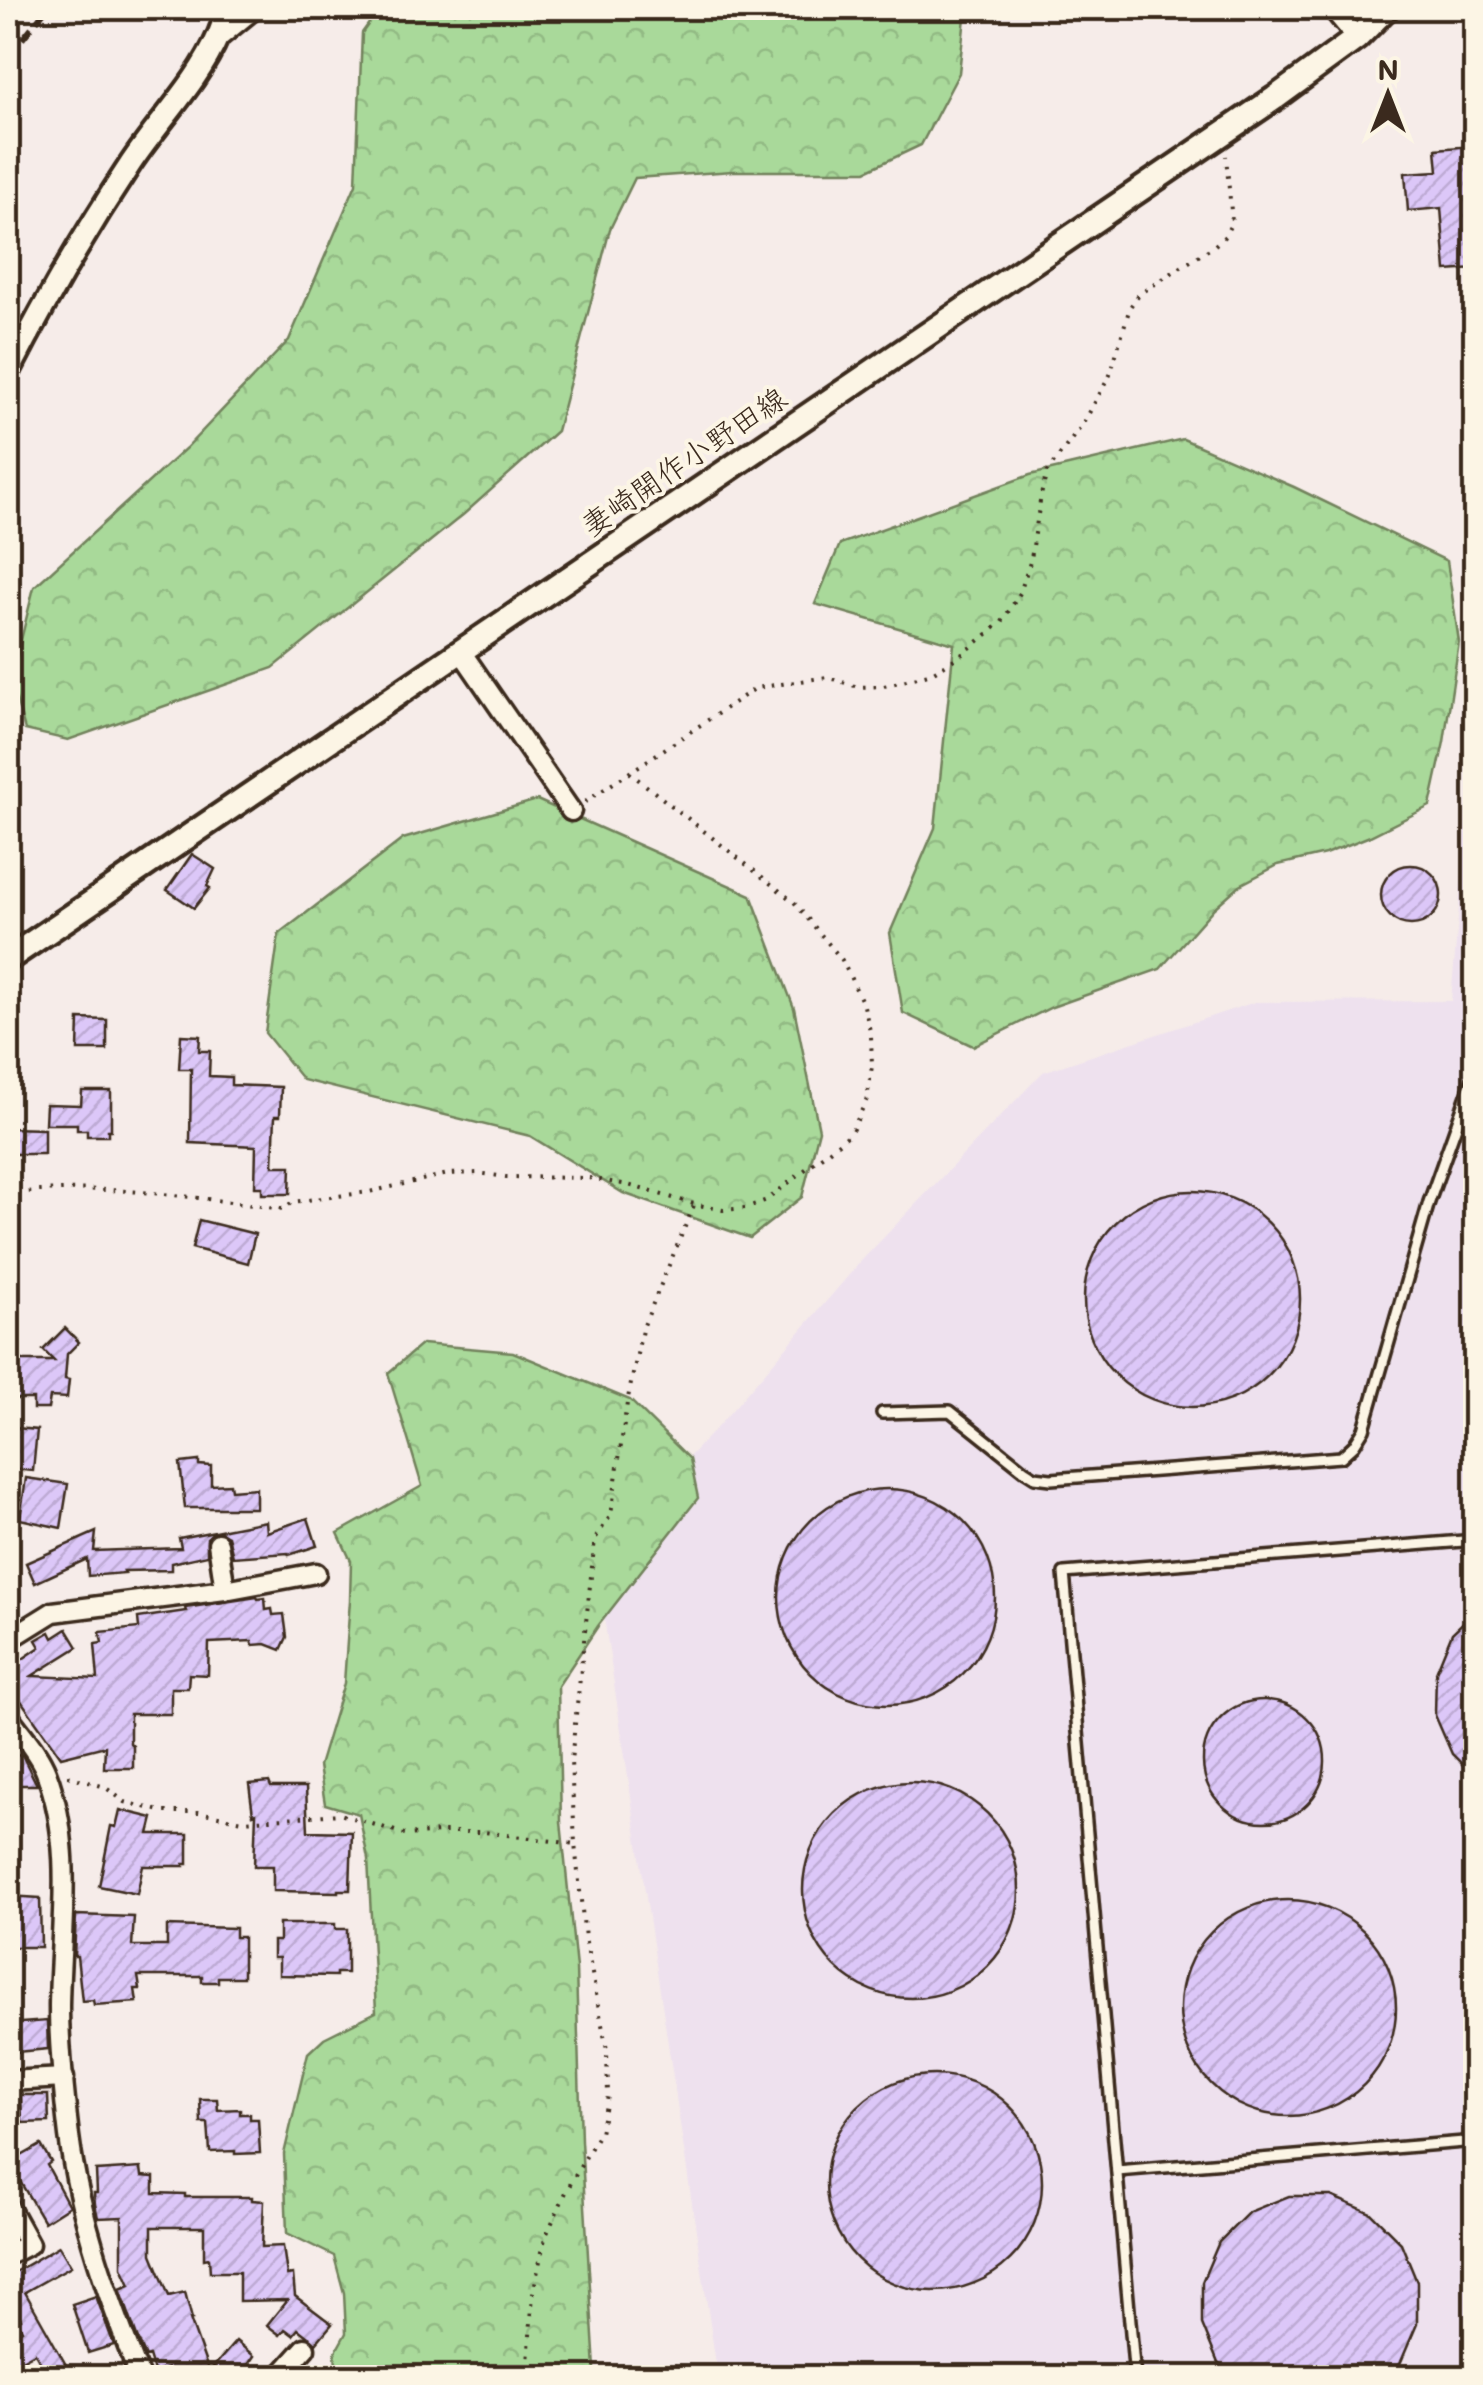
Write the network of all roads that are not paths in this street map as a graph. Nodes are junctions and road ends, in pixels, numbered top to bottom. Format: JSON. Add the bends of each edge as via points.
{"nodes":[{"id":1,"x":228,"y":8,"type":"edge"},
{"id":2,"x":256,"y":8,"type":"edge"},
{"id":3,"x":1332,"y":8,"type":"edge"},
{"id":4,"x":1387,"y":8,"type":"edge"},
{"id":5,"x":1358,"y":38,"type":"junction"},
{"id":6,"x":217,"y":39,"type":"junction"},
{"id":7,"x":8,"y":374,"type":"edge"},
{"id":8,"x":460,"y":650,"type":"junction"},
{"id":9,"x":571,"y":811,"type":"road end"},
{"id":10,"x":8,"y":959,"type":"edge"},
{"id":11,"x":1476,"y":1070,"type":"edge"},
{"id":12,"x":882,"y":1413,"type":"dead end"},
{"id":13,"x":1476,"y":1540,"type":"edge"},
{"id":14,"x":218,"y":1544,"type":"dead end"},
{"id":15,"x":316,"y":1573,"type":"dead end"},
{"id":16,"x":225,"y":1590,"type":"junction"},
{"id":17,"x":8,"y":1640,"type":"edge"},
{"id":18,"x":8,"y":1715,"type":"edge"},
{"id":19,"x":13,"y":1735,"type":"edge"},
{"id":20,"x":64,"y":2078,"type":"junction"},
{"id":21,"x":8,"y":2081,"type":"edge"},
{"id":22,"x":1476,"y":2141,"type":"edge"},
{"id":23,"x":1116,"y":2170,"type":"junction"},
{"id":24,"x":8,"y":2206,"type":"edge"},
{"id":25,"x":8,"y":2255,"type":"edge"},
{"id":26,"x":305,"y":2348,"type":"dead end"},
{"id":27,"x":140,"y":2378,"type":"edge"},
{"id":28,"x":278,"y":2378,"type":"edge"},
{"id":29,"x":1135,"y":2378,"type":"edge"}],
"edges":[{"from":1,"to":6,"type":"street"},
{"from":2,"to":6,"type":"street"},
{"from":3,"to":5,"type":"street"},
{"from":4,"to":5,"type":"main road","name":"妻崎開作小野田線"},
{"from":5,"to":8,"type":"main road","name":"妻崎開作小野田線"},
{"from":6,"to":7,"type":"street","via":[[114,188]]},
{"from":8,"to":9,"type":"street"},
{"from":8,"to":10,"type":"main road","name":"妻崎開作小野田線"},
{"from":11,"to":12,"type":"lane","via":[[1429,1202],[1364,1429],[1341,1457],[1051,1479],[1024,1470],[950,1411]]},
{"from":13,"to":23,"type":"lane","via":[[1064,1573]]},
{"from":14,"to":16,"type":"street"},
{"from":15,"to":16,"type":"street"},
{"from":16,"to":17,"type":"street","via":[[53,1612]]},
{"from":18,"to":19,"type":"street"},
{"from":19,"to":20,"type":"street","via":[[41,1761],[63,1840]]},
{"from":20,"to":21,"type":"street"},
{"from":20,"to":27,"type":"street","via":[[77,2180]]},
{"from":22,"to":23,"type":"lane"},
{"from":23,"to":29,"type":"lane"},
{"from":24,"to":25,"type":"street","via":[[29,2244]]},
{"from":26,"to":28,"type":"street"}]}
